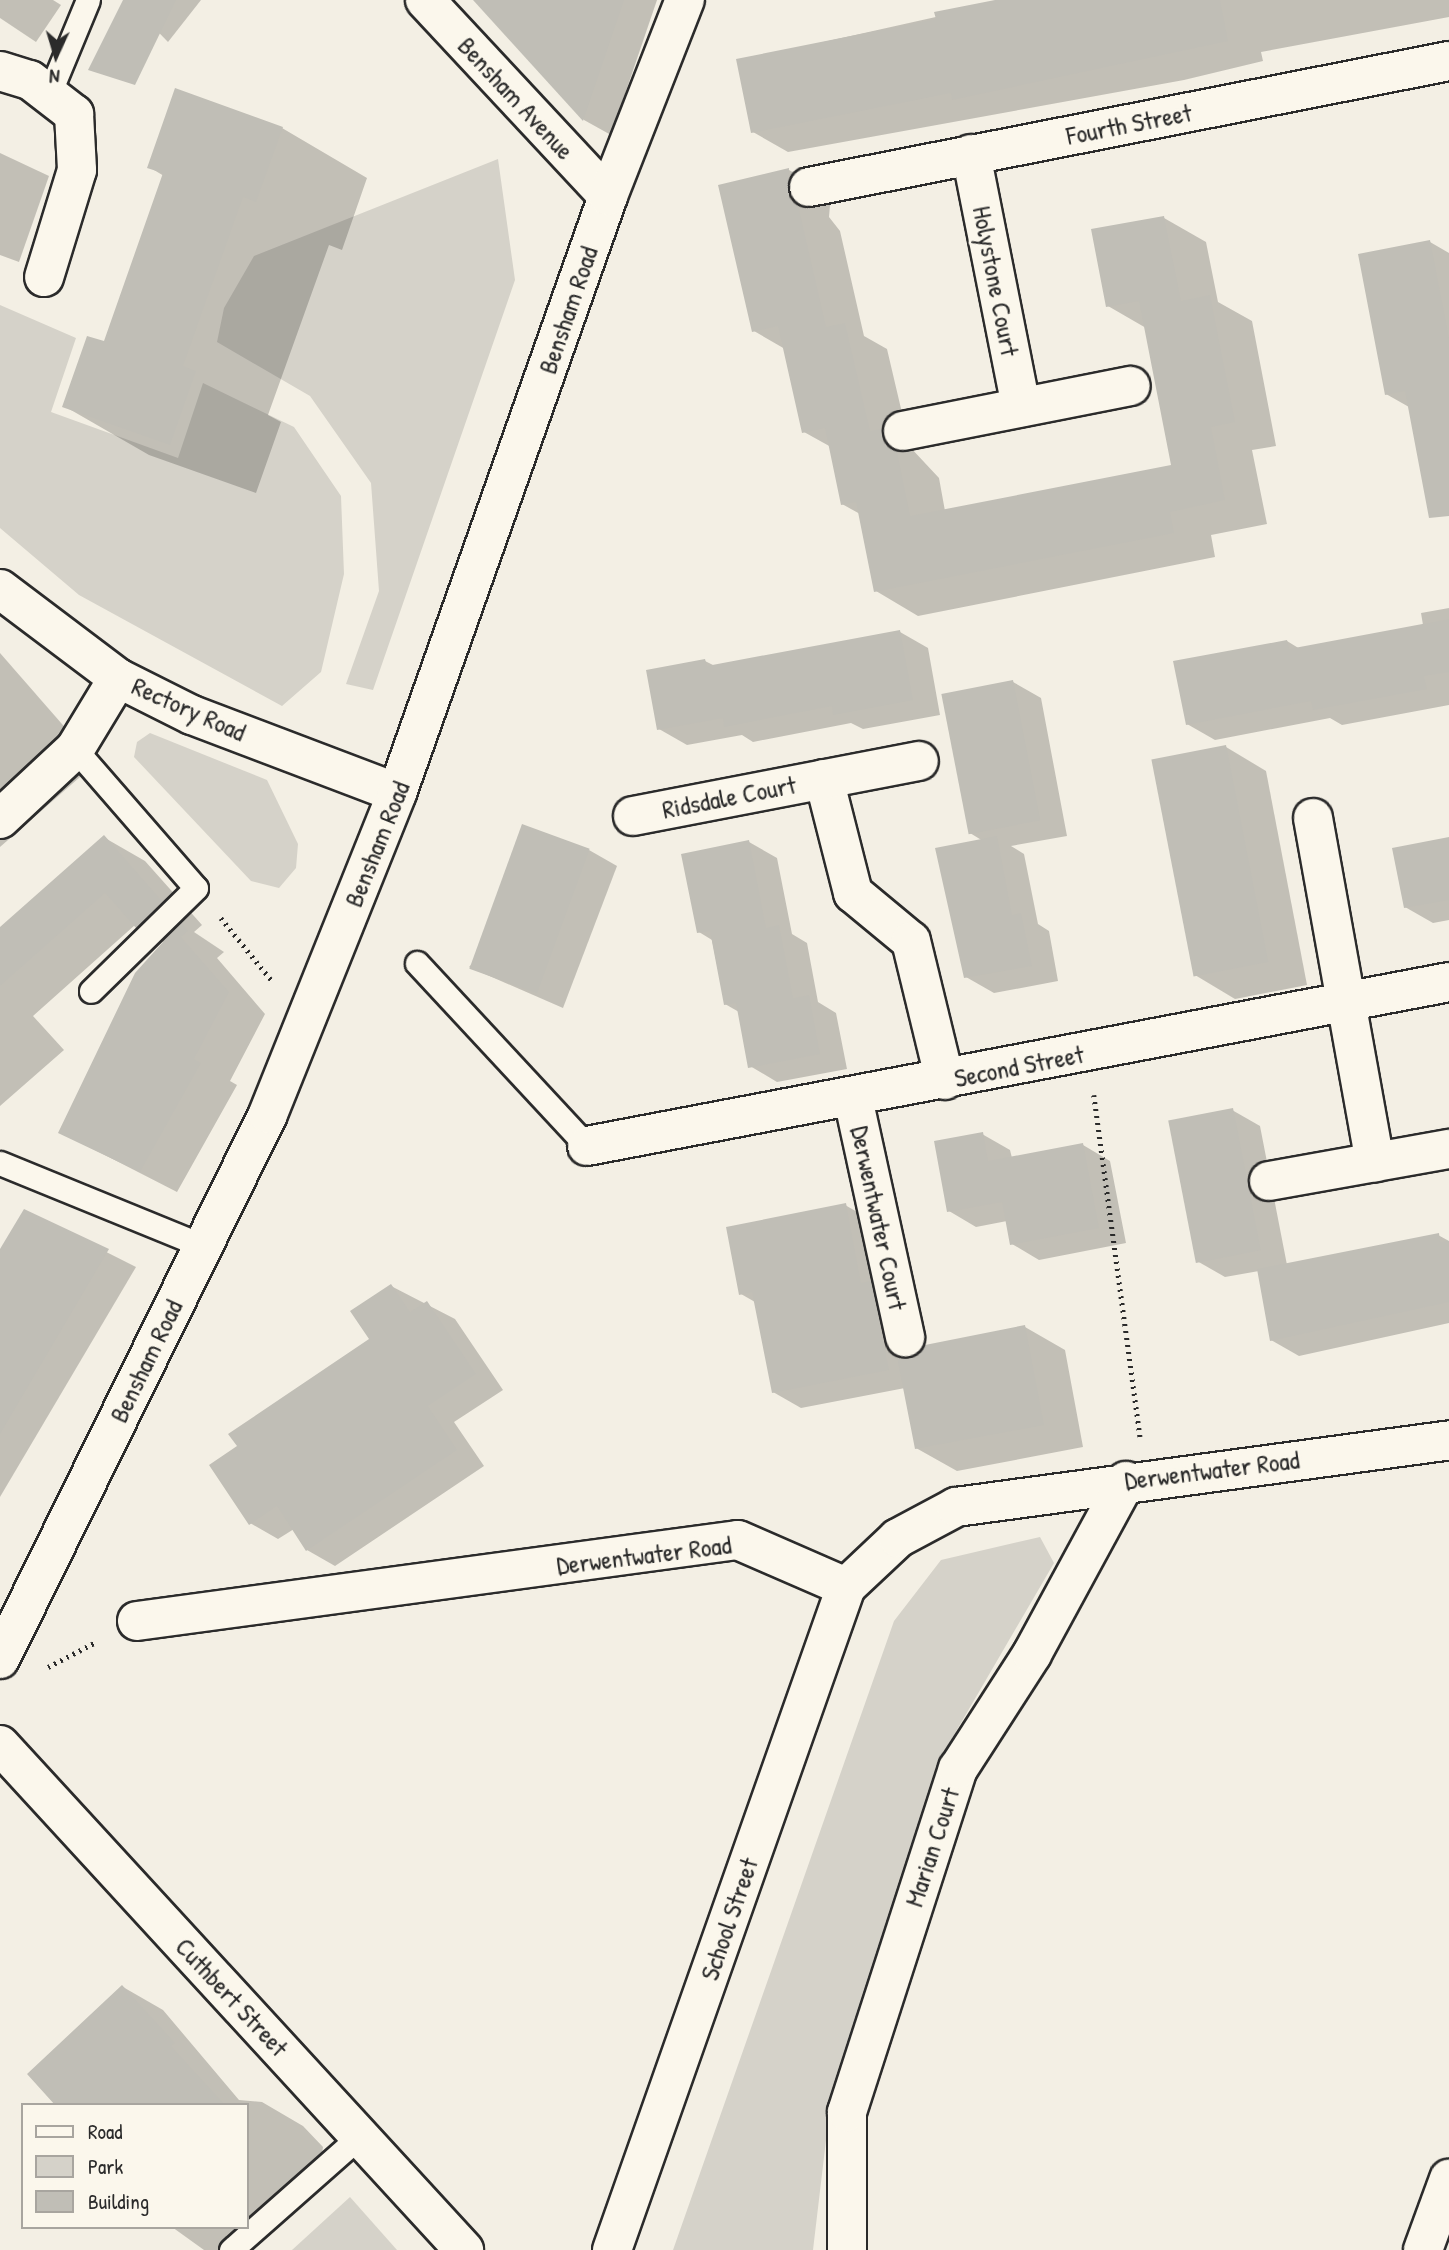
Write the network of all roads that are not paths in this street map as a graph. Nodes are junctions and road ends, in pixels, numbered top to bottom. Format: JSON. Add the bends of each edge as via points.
{"nodes":[{"id":1,"x":88,"y":0,"type":"edge"},
{"id":2,"x":425,"y":0,"type":"edge"},
{"id":3,"x":681,"y":3,"type":"edge"},
{"id":4,"x":1449,"y":61,"type":"edge"},
{"id":5,"x":0,"y":71,"type":"edge"},
{"id":6,"x":48,"y":94,"type":"junction"},
{"id":7,"x":971,"y":154,"type":"junction"},
{"id":8,"x":809,"y":187,"type":"dead end"},
{"id":9,"x":608,"y":196,"type":"junction"},
{"id":10,"x":44,"y":277,"type":"dead end"},
{"id":11,"x":1131,"y":386,"type":"dead end"},
{"id":12,"x":1021,"y":407,"type":"junction"},
{"id":13,"x":903,"y":431,"type":"dead end"},
{"id":14,"x":0,"y":589,"type":"edge"},
{"id":15,"x":118,"y":678,"type":"junction"},
{"id":16,"x":75,"y":749,"type":"junction"},
{"id":17,"x":919,"y":761,"type":"dead end"},
{"id":18,"x":824,"y":779,"type":"junction"},
{"id":19,"x":397,"y":793,"type":"junction"},
{"id":20,"x":633,"y":816,"type":"dead end"},
{"id":21,"x":1313,"y":818,"type":"dead end"},
{"id":22,"x":0,"y":819,"type":"edge"},
{"id":23,"x":416,"y":963,"type":"dead end"},
{"id":24,"x":1449,"y":982,"type":"edge"},
{"id":25,"x":91,"y":991,"type":"dead end"},
{"id":26,"x":1347,"y":1002,"type":"junction"},
{"id":27,"x":945,"y":1080,"type":"junction"},
{"id":28,"x":853,"y":1098,"type":"junction"},
{"id":29,"x":587,"y":1146,"type":"joint"},
{"id":30,"x":1449,"y":1149,"type":"edge"},
{"id":31,"x":1375,"y":1162,"type":"junction"},
{"id":32,"x":0,"y":1163,"type":"edge"},
{"id":33,"x":1269,"y":1181,"type":"dead end"},
{"id":34,"x":203,"y":1246,"type":"junction"},
{"id":35,"x":905,"y":1337,"type":"dead end"},
{"id":36,"x":1449,"y":1440,"type":"edge"},
{"id":37,"x":1136,"y":1480,"type":"junction"},
{"id":38,"x":846,"y":1587,"type":"junction"},
{"id":39,"x":138,"y":1621,"type":"road end"},
{"id":40,"x":0,"y":1659,"type":"edge"},
{"id":41,"x":0,"y":1745,"type":"edge"},
{"id":42,"x":360,"y":2136,"type":"junction"},
{"id":43,"x":1449,"y":2179,"type":"edge"},
{"id":44,"x":231,"y":2250,"type":"edge"},
{"id":45,"x":464,"y":2250,"type":"edge"},
{"id":46,"x":612,"y":2250,"type":"edge"},
{"id":47,"x":847,"y":2250,"type":"edge"},
{"id":48,"x":1423,"y":2250,"type":"edge"}],
"edges":[{"from":1,"to":6,"type":"lane"},
{"from":2,"to":9,"type":"street","name":"Bensham Avenue"},
{"from":3,"to":9,"type":"street","name":"Bensham Road"},
{"from":4,"to":7,"type":"street","name":"Fourth Street"},
{"from":5,"to":6,"type":"street","via":[[30,80]]},
{"from":6,"to":10,"type":"street","via":[[74,114],[77,170]]},
{"from":7,"to":8,"type":"street","name":"Fourth Street"},
{"from":7,"to":12,"type":"street","name":"Holystone Court"},
{"from":9,"to":19,"type":"street","name":"Bensham Road"},
{"from":11,"to":12,"type":"street"},
{"from":12,"to":13,"type":"street"},
{"from":14,"to":15,"type":"street","name":"Rectory Road"},
{"from":15,"to":16,"type":"street"},
{"from":15,"to":19,"type":"street","name":"Rectory Road","via":[[192,715]]},
{"from":16,"to":22,"type":"street"},
{"from":16,"to":25,"type":"lane","via":[[196,888]]},
{"from":17,"to":18,"type":"street","name":"Ridsdale Court"},
{"from":18,"to":20,"type":"street","name":"Ridsdale Court"},
{"from":18,"to":27,"type":"street","name":"Ridsdale Court","via":[[853,893],[911,940]]},
{"from":19,"to":34,"type":"street","name":"Bensham Road","via":[[305,1021]]},
{"from":21,"to":26,"type":"street"},
{"from":23,"to":29,"type":"lane"},
{"from":24,"to":26,"type":"street","name":"Second Street"},
{"from":26,"to":27,"type":"street","name":"Second Street"},
{"from":26,"to":31,"type":"street"},
{"from":27,"to":28,"type":"street","name":"Second Street"},
{"from":28,"to":29,"type":"street","name":"Second Street"},
{"from":28,"to":35,"type":"street","name":"Derwentwater Court"},
{"from":30,"to":31,"type":"street"},
{"from":31,"to":33,"type":"street"},
{"from":32,"to":34,"type":"lane"},
{"from":34,"to":40,"type":"street","name":"Bensham Road"},
{"from":36,"to":37,"type":"street","name":"Derwentwater Road"},
{"from":37,"to":38,"type":"street","name":"Derwentwater Road","via":[[956,1507],[898,1538]]},
{"from":37,"to":47,"type":"street","name":"Marian Court","via":[[958,1769],[847,2112]]},
{"from":38,"to":39,"type":"street","name":"Derwentwater Road","via":[[738,1540]]},
{"from":38,"to":46,"type":"street","name":"School Street"},
{"from":41,"to":42,"type":"street","name":"Cuthbert Street"},
{"from":42,"to":44,"type":"lane"},
{"from":42,"to":45,"type":"street","name":"Cuthbert Street"},
{"from":43,"to":48,"type":"street"}]}
